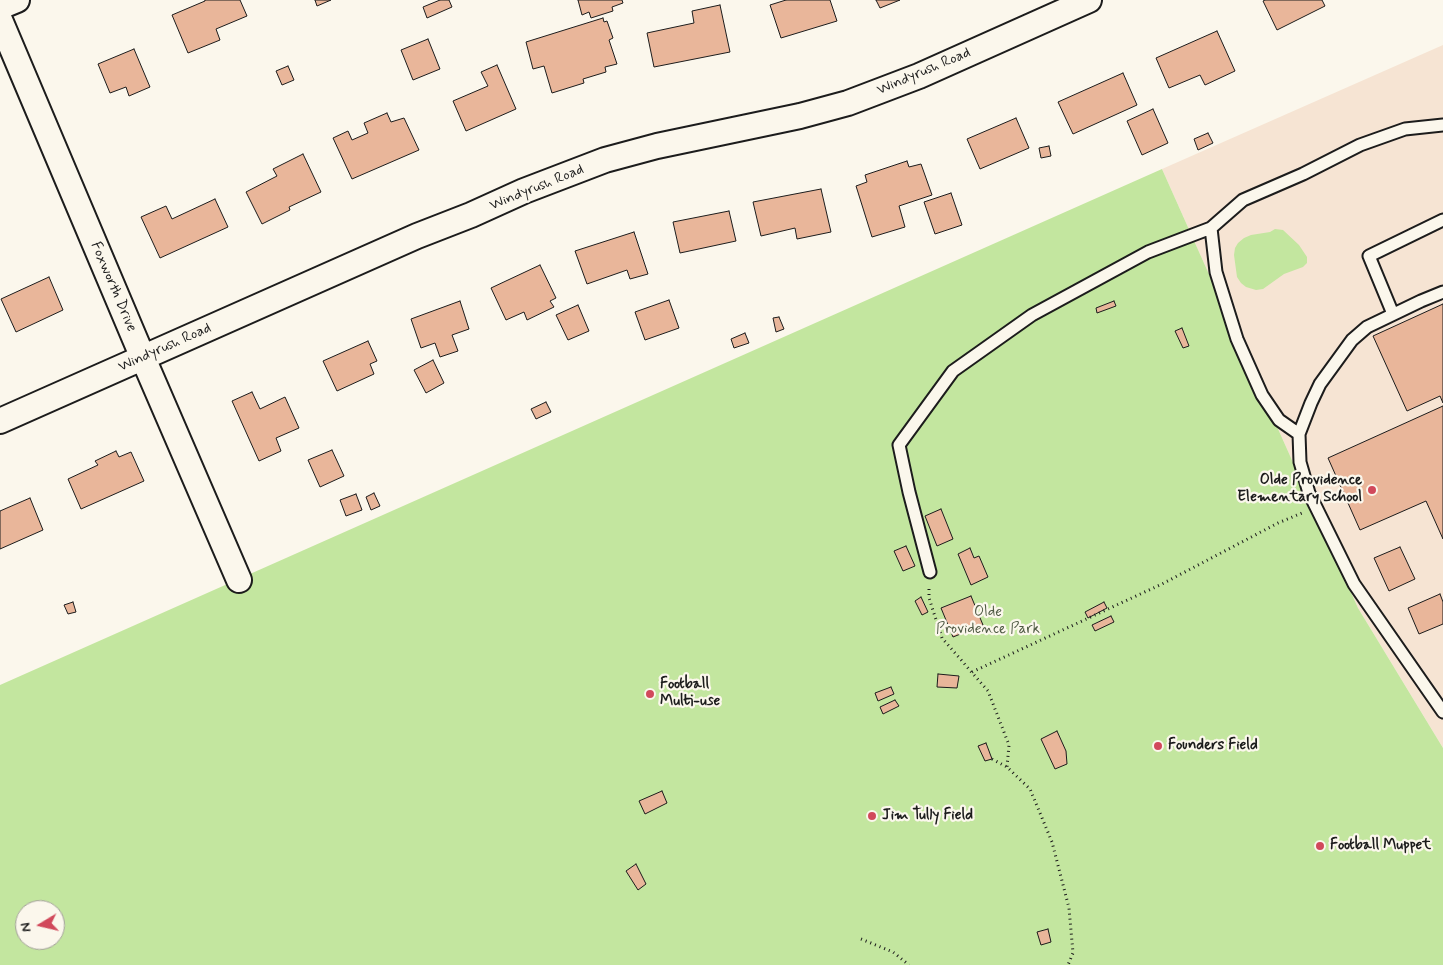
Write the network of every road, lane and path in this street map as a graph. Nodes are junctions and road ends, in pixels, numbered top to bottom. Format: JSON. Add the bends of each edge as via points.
{"nodes":[{"id":1,"x":17,"y":0,"type":"edge"},
{"id":2,"x":1089,"y":0,"type":"edge"},
{"id":3,"x":0,"y":7,"type":"edge"},
{"id":4,"x":0,"y":20,"type":"edge"},
{"id":5,"x":1443,"y":125,"type":"edge"},
{"id":6,"x":1443,"y":220,"type":"edge"},
{"id":7,"x":1211,"y":228,"type":"junction"},
{"id":8,"x":1443,"y":292,"type":"edge"},
{"id":9,"x":1393,"y":314,"type":"junction"},
{"id":10,"x":143,"y":358,"type":"junction"},
{"id":11,"x":0,"y":421,"type":"edge"},
{"id":12,"x":1299,"y":434,"type":"junction"},
{"id":13,"x":1316,"y":507,"type":"junction"},
{"id":14,"x":930,"y":572,"type":"joint"},
{"id":15,"x":239,"y":580,"type":"dead end"},
{"id":16,"x":972,"y":672,"type":"junction"},
{"id":17,"x":1443,"y":712,"type":"edge"},
{"id":18,"x":992,"y":759,"type":"dead end"},
{"id":19,"x":1006,"y":767,"type":"junction"},
{"id":20,"x":861,"y":939,"type":"dead end"},
{"id":21,"x":909,"y":965,"type":"edge"},
{"id":22,"x":1068,"y":965,"type":"edge"}],
"edges":[{"from":1,"to":3,"type":"street"},
{"from":2,"to":10,"type":"street","name":"Windyrush Road","via":[[919,76],[848,102],[605,160],[524,190]]},
{"from":4,"to":10,"type":"street","name":"Foxworth Drive"},
{"from":5,"to":7,"type":"lane","via":[[1405,130],[1360,145],[1243,200]]},
{"from":6,"to":9,"type":"lane","via":[[1369,256]]},
{"from":7,"to":12,"type":"lane","via":[[1216,272],[1237,339],[1262,395],[1279,420]]},
{"from":7,"to":14,"type":"lane","via":[[1148,252],[1032,315],[953,371],[899,445]]},
{"from":8,"to":9,"type":"lane"},
{"from":9,"to":12,"type":"lane","via":[[1367,327],[1352,340],[1320,384]]},
{"from":10,"to":11,"type":"street","name":"Windyrush Road"},
{"from":10,"to":15,"type":"street","name":"Foxworth Drive"},
{"from":12,"to":13,"type":"lane","via":[[1300,462]]},
{"from":13,"to":16,"type":"path","via":[[1278,523],[1162,584]]},
{"from":13,"to":17,"type":"lane","via":[[1354,584]]},
{"from":14,"to":16,"type":"path","via":[[929,598],[942,638]]},
{"from":16,"to":19,"type":"path","via":[[988,691],[1008,745]]},
{"from":18,"to":19,"type":"path"},
{"from":19,"to":22,"type":"path","via":[[1030,789],[1052,842],[1069,908],[1073,953]]},
{"from":20,"to":21,"type":"path","via":[[893,952]]}]}
